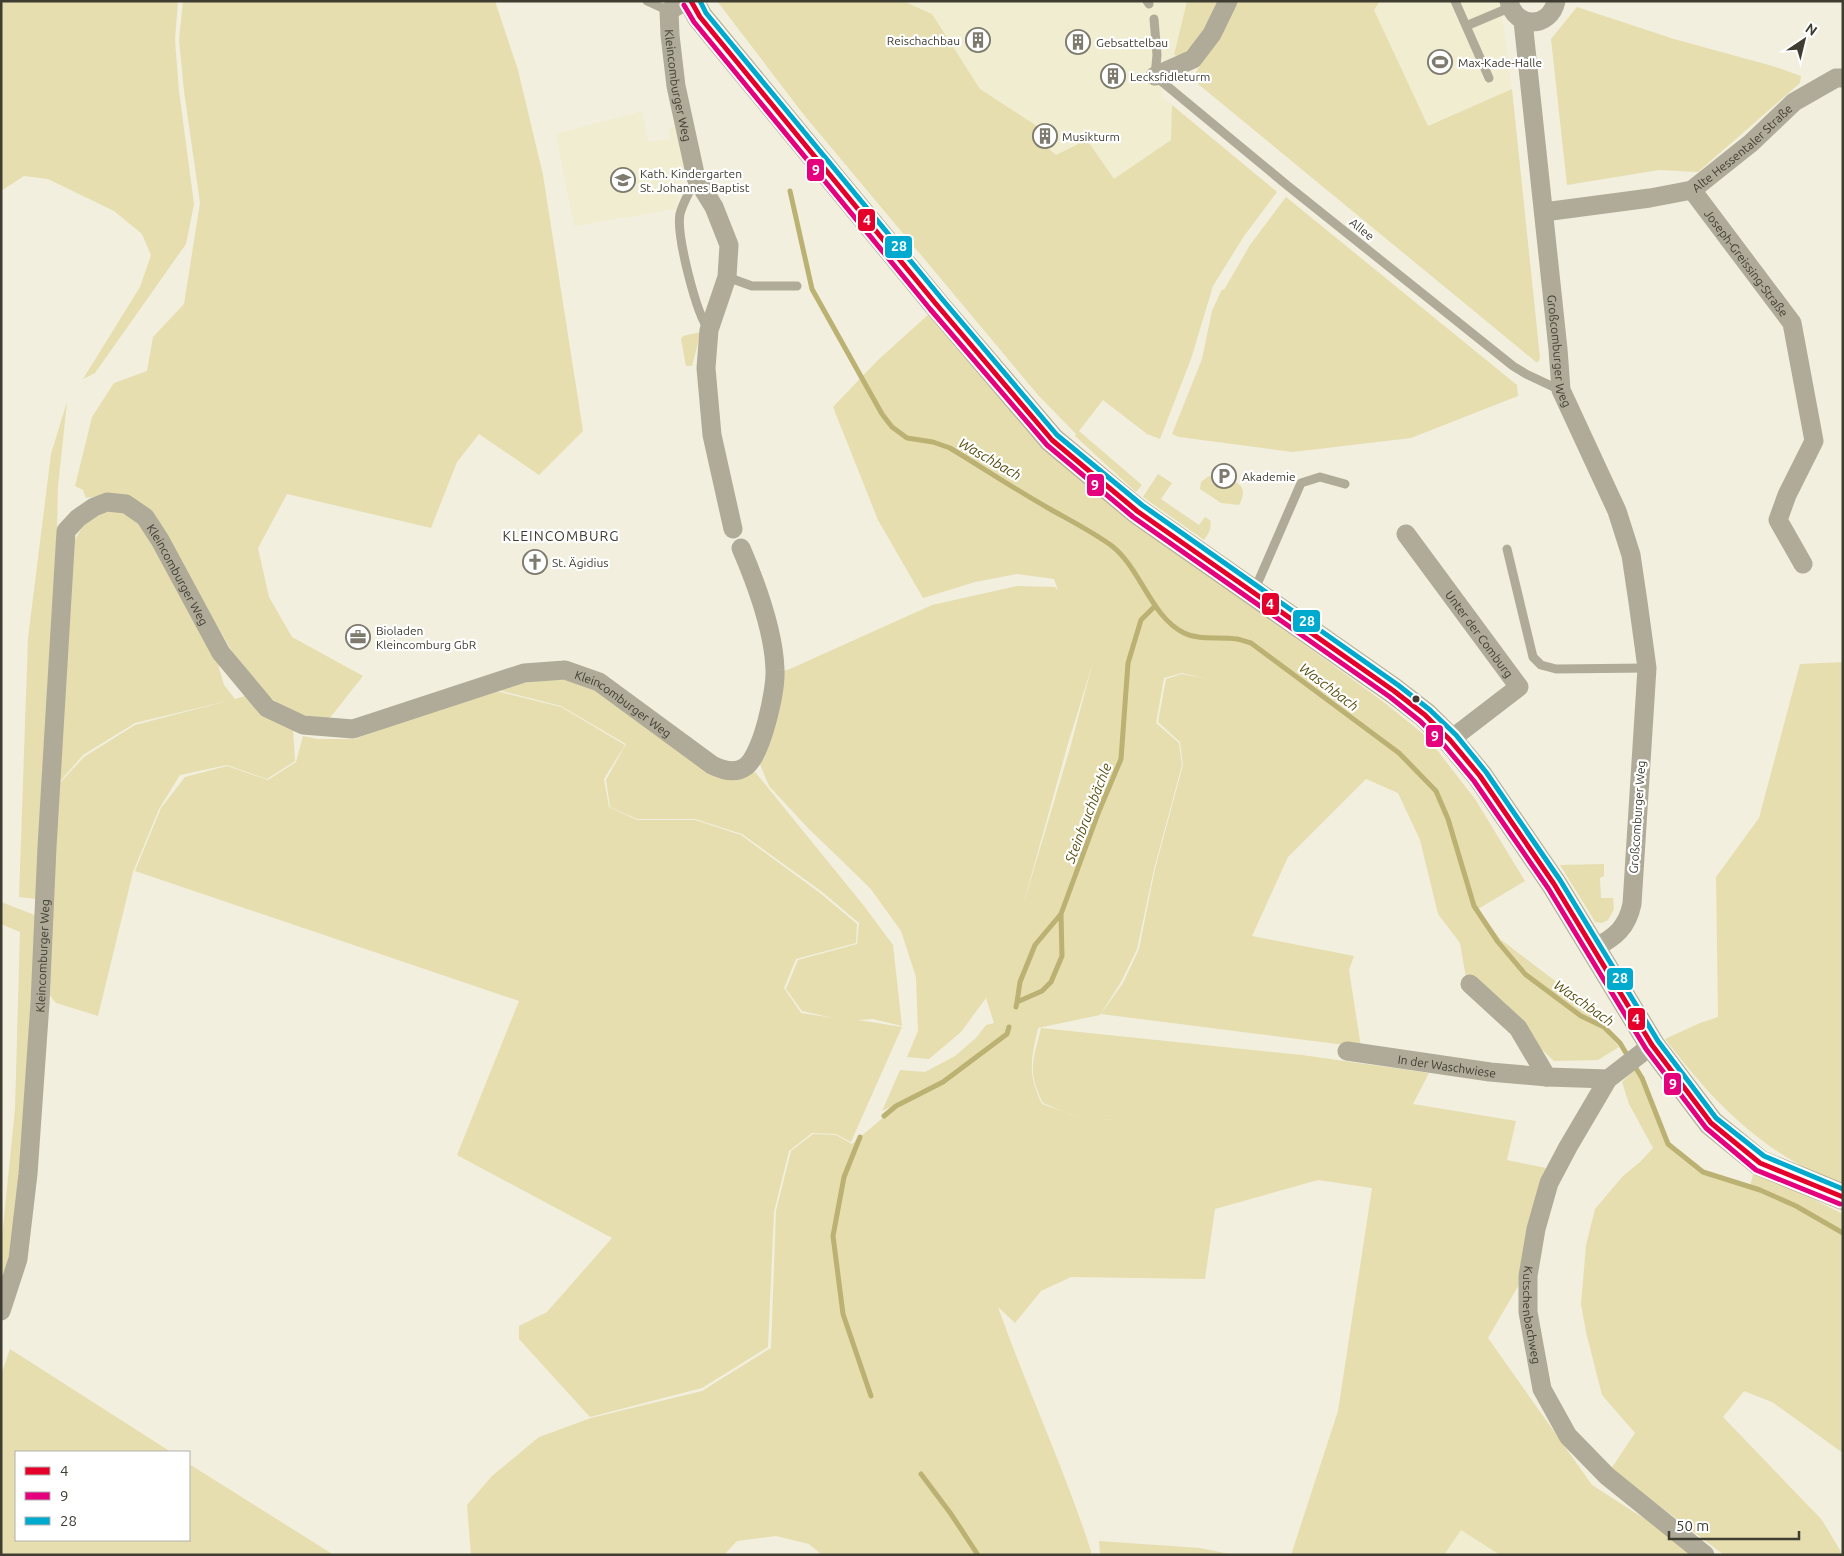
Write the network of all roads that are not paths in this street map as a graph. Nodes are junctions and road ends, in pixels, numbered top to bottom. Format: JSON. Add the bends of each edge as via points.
{"nodes":[{"id":1,"x":647,"y":1,"type":"edge"},
{"id":2,"x":685,"y":1,"type":"edge"},
{"id":3,"x":1228,"y":1,"type":"edge"},
{"id":4,"x":1455,"y":1,"type":"edge"},
{"id":5,"x":1556,"y":1,"type":"edge"},
{"id":6,"x":1510,"y":4,"type":"edge"},
{"id":7,"x":680,"y":6,"type":"edge"},
{"id":8,"x":1154,"y":19,"type":"dead end"},
{"id":9,"x":1523,"y":21,"type":"junction"},
{"id":10,"x":1466,"y":26,"type":"junction"},
{"id":11,"x":1155,"y":76,"type":"junction"},
{"id":12,"x":1489,"y":78,"type":"dead end"},
{"id":13,"x":1843,"y":78,"type":"edge"},
{"id":14,"x":696,"y":178,"type":"junction"},
{"id":15,"x":1692,"y":190,"type":"junction"},
{"id":16,"x":1544,"y":212,"type":"junction"},
{"id":17,"x":727,"y":277,"type":"junction"},
{"id":18,"x":797,"y":286,"type":"dead end"},
{"id":19,"x":709,"y":330,"type":"junction"},
{"id":20,"x":1560,"y":390,"type":"junction"},
{"id":21,"x":1345,"y":484,"type":"dead end"},
{"id":22,"x":733,"y":529,"type":"dead end"},
{"id":23,"x":1406,"y":534,"type":"dead end"},
{"id":24,"x":741,"y":548,"type":"dead end"},
{"id":25,"x":1507,"y":549,"type":"dead end"},
{"id":26,"x":1802,"y":564,"type":"dead end"},
{"id":27,"x":1254,"y":592,"type":"junction"},
{"id":28,"x":1647,"y":668,"type":"junction"},
{"id":29,"x":1450,"y":740,"type":"junction"},
{"id":30,"x":1595,"y":948,"type":"junction"},
{"id":31,"x":1470,"y":984,"type":"dead end"},
{"id":32,"x":1652,"y":1045,"type":"junction"},
{"id":33,"x":1347,"y":1051,"type":"dead end"},
{"id":34,"x":1547,"y":1077,"type":"junction"},
{"id":35,"x":1608,"y":1079,"type":"junction"},
{"id":36,"x":1843,"y":1198,"type":"edge"},
{"id":37,"x":1,"y":1311,"type":"edge"},
{"id":38,"x":1705,"y":1555,"type":"edge"}],
"edges":[{"from":1,"to":7,"type":"lane"},
{"from":2,"to":7,"type":"street","name":"Kleincomburger Weg"},
{"from":3,"to":11,"type":"street","via":[[1212,34],[1193,59]]},
{"from":4,"to":10,"type":"lane"},
{"from":5,"to":9,"type":"street","via":[[1551,14],[1545,19]]},
{"from":6,"to":9,"type":"street"},
{"from":6,"to":10,"type":"lane"},
{"from":7,"to":14,"type":"street","name":"Kleincomburger Weg","via":[[670,35],[676,86]]},
{"from":7,"to":27,"type":"main road","via":[[700,17],[942,312],[1052,440],[1137,511],[1209,552]]},
{"from":8,"to":11,"type":"lane"},
{"from":9,"to":16,"type":"street","name":"Großcomburger Weg"},
{"from":10,"to":12,"type":"lane"},
{"from":11,"to":20,"type":"lane","name":"Allee","via":[[1514,366]]},
{"from":13,"to":15,"type":"street","name":"Alte Hessentaler Straße","via":[[1836,78],[1794,102],[1751,143]]},
{"from":14,"to":17,"type":"street","name":"Kleincomburger Weg","via":[[714,206],[729,245]]},
{"from":14,"to":19,"type":"lane","via":[[680,215],[682,244],[694,296]]},
{"from":15,"to":16,"type":"street","name":"Alte Hessentaler Straße"},
{"from":15,"to":26,"type":"street","name":"Joseph-Greissing-Straße","via":[[1792,323],[1814,441],[1778,520]]},
{"from":16,"to":20,"type":"street","name":"Großcomburger Weg"},
{"from":17,"to":18,"type":"lane","via":[[752,286]]},
{"from":17,"to":19,"type":"street","name":"Kleincomburger Weg"},
{"from":19,"to":22,"type":"street","name":"Kleincomburger Weg","via":[[706,368],[712,434]]},
{"from":20,"to":28,"type":"street","name":"Großcomburger Weg","via":[[1617,510],[1631,555]]},
{"from":21,"to":27,"type":"lane","via":[[1320,477],[1301,483]]},
{"from":23,"to":29,"type":"street","name":"Unter der Comburg","via":[[1518,687]]},
{"from":24,"to":37,"type":"street","name":"Kleincomburger Weg","via":[[770,634],[776,671],[770,715],[754,758],[745,768],[728,771],[712,764],[599,682],[565,670],[524,673],[353,729],[303,725],[267,708],[221,653],[145,518],[126,504],[107,502],[78,518],[66,531],[28,1174],[18,1259]]},
{"from":25,"to":28,"type":"lane","via":[[1533,657],[1541,665],[1556,669]]},
{"from":27,"to":29,"type":"main road","via":[[1425,715]]},
{"from":28,"to":30,"type":"street","name":"Großcomburger Weg","via":[[1632,904],[1622,929]]},
{"from":29,"to":30,"type":"main road","via":[[1480,776]]},
{"from":30,"to":32,"type":"main road"},
{"from":31,"to":34,"type":"street","via":[[1518,1028]]},
{"from":32,"to":35,"type":"street","name":"Kutschenbachweg"},
{"from":32,"to":36,"type":"main road","via":[[1711,1122],[1760,1163]]},
{"from":33,"to":34,"type":"street","name":"In der Waschwiese"},
{"from":34,"to":35,"type":"street","name":"In der Waschwiese"},
{"from":35,"to":38,"type":"street","name":"Kutschenbachweg","via":[[1549,1183],[1536,1229],[1528,1276],[1528,1312],[1542,1389],[1568,1436],[1607,1476]]}]}
